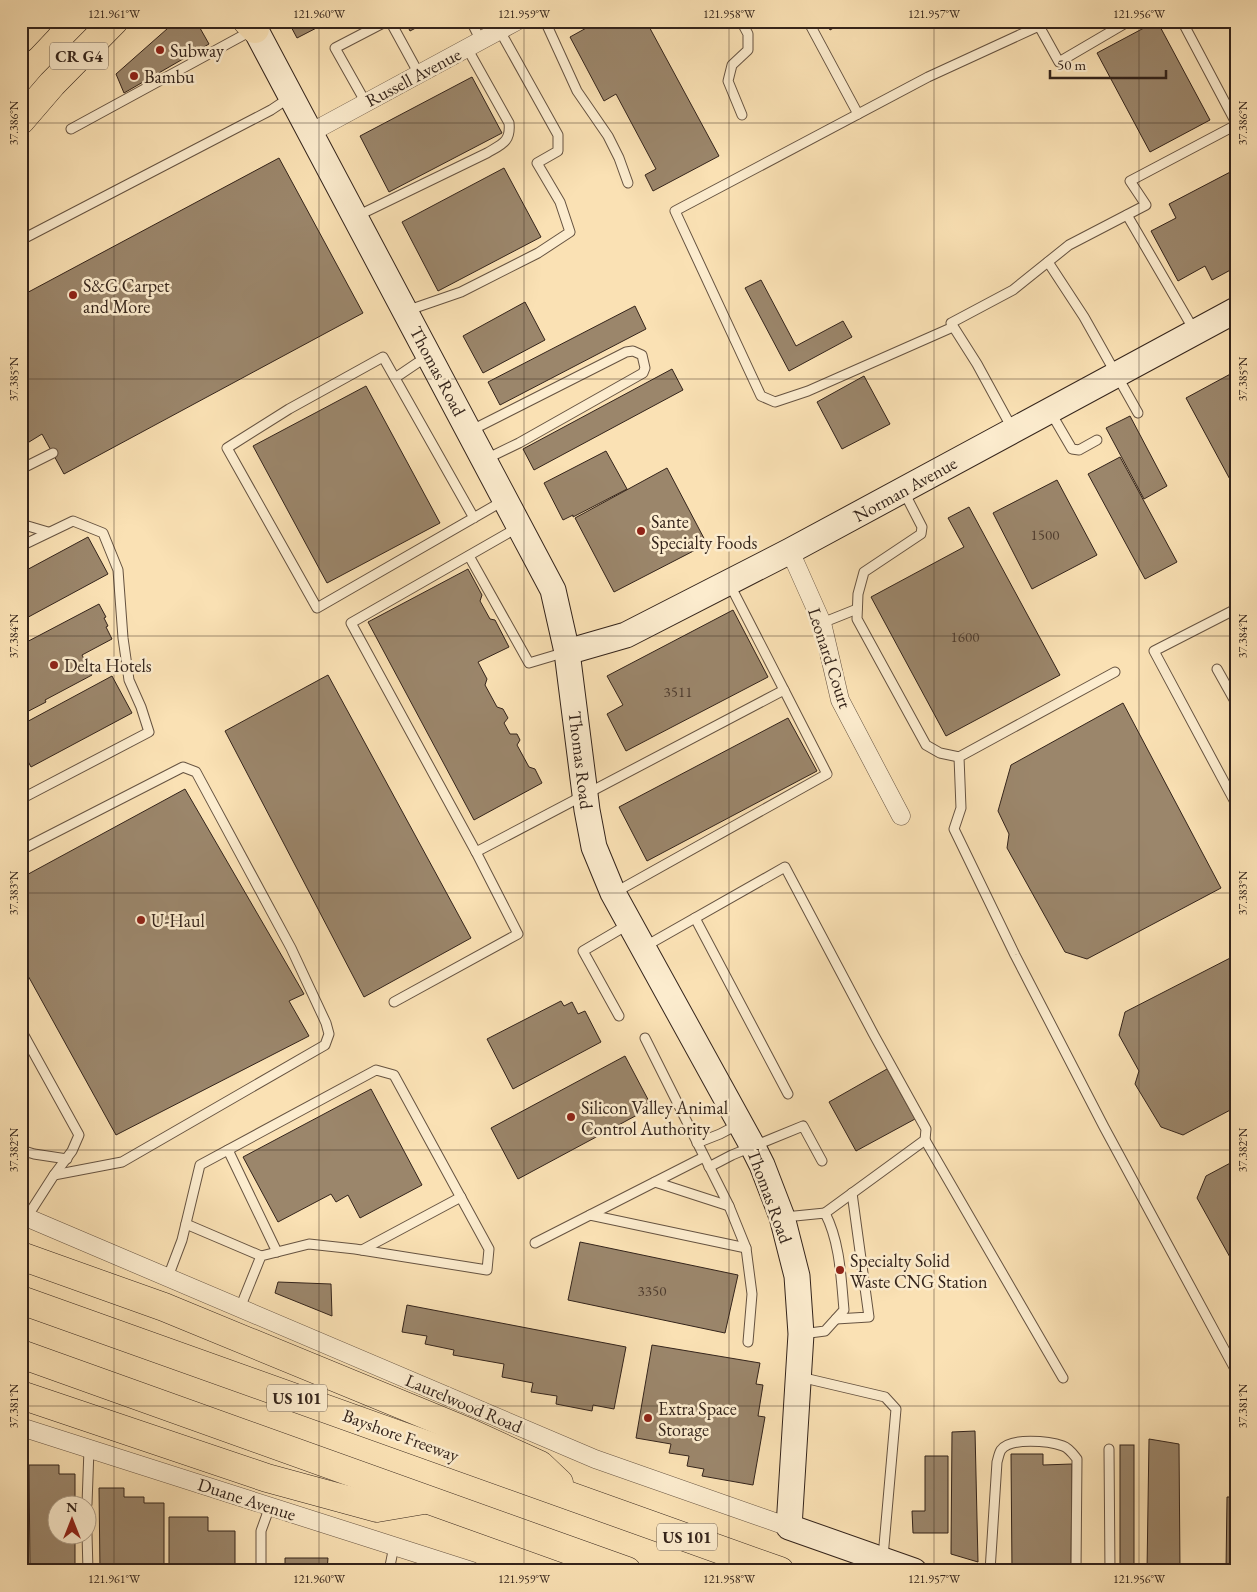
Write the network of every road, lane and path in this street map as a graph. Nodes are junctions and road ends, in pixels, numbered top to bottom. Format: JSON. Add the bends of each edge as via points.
{"nodes":[{"id":1,"x":38,"y":21,"type":"edge"},
{"id":2,"x":114,"y":21,"type":"edge"},
{"id":3,"x":388,"y":21,"type":"edge"},
{"id":4,"x":471,"y":21,"type":"edge"},
{"id":5,"x":545,"y":21,"type":"edge"},
{"id":6,"x":741,"y":21,"type":"edge"},
{"id":7,"x":808,"y":21,"type":"edge"},
{"id":8,"x":1129,"y":21,"type":"edge"},
{"id":9,"x":1182,"y":21,"type":"edge"},
{"id":10,"x":251,"y":24,"type":"edge"},
{"id":11,"x":511,"y":24,"type":"edge"},
{"id":12,"x":21,"y":38,"type":"edge"},
{"id":13,"x":474,"y":44,"type":"junction"},
{"id":14,"x":419,"y":74,"type":"junction"},
{"id":15,"x":291,"y":97,"type":"junction"},
{"id":16,"x":366,"y":103,"type":"junction"},
{"id":17,"x":858,"y":114,"type":"junction"},
{"id":18,"x":742,"y":115,"type":"dead end"},
{"id":19,"x":21,"y":120,"type":"edge"},
{"id":20,"x":1236,"y":124,"type":"edge"},
{"id":21,"x":71,"y":129,"type":"dead end"},
{"id":22,"x":310,"y":133,"type":"junction"},
{"id":23,"x":628,"y":184,"type":"dead end"},
{"id":24,"x":1127,"y":215,"type":"junction"},
{"id":25,"x":355,"y":217,"type":"junction"},
{"id":26,"x":21,"y":240,"type":"edge"},
{"id":27,"x":1048,"y":262,"type":"junction"},
{"id":28,"x":406,"y":311,"type":"junction"},
{"id":29,"x":1234,"y":317,"type":"edge"},
{"id":30,"x":953,"y":327,"type":"junction"},
{"id":31,"x":1195,"y":332,"type":"junction"},
{"id":32,"x":430,"y":356,"type":"junction"},
{"id":33,"x":1117,"y":374,"type":"junction"},
{"id":34,"x":395,"y":378,"type":"junction"},
{"id":35,"x":1050,"y":410,"type":"junction"},
{"id":36,"x":1138,"y":413,"type":"dead end"},
{"id":37,"x":1013,"y":430,"type":"junction"},
{"id":38,"x":470,"y":431,"type":"junction"},
{"id":39,"x":1097,"y":440,"type":"dead end"},
{"id":40,"x":52,"y":453,"type":"dead end"},
{"id":41,"x":484,"y":460,"type":"junction"},
{"id":42,"x":21,"y":469,"type":"edge"},
{"id":43,"x":903,"y":490,"type":"junction"},
{"id":44,"x":506,"y":500,"type":"junction"},
{"id":45,"x":474,"y":518,"type":"junction"},
{"id":46,"x":21,"y":524,"type":"edge"},
{"id":47,"x":520,"y":526,"type":"junction"},
{"id":48,"x":48,"y":532,"type":"junction"},
{"id":49,"x":21,"y":546,"type":"edge"},
{"id":50,"x":790,"y":551,"type":"junction"},
{"id":51,"x":469,"y":556,"type":"junction"},
{"id":52,"x":729,"y":582,"type":"junction"},
{"id":53,"x":858,"y":609,"type":"junction"},
{"id":54,"x":1236,"y":609,"type":"edge"},
{"id":55,"x":822,"y":623,"type":"junction"},
{"id":56,"x":567,"y":652,"type":"junction"},
{"id":57,"x":1217,"y":669,"type":"dead end"},
{"id":58,"x":1115,"y":672,"type":"dead end"},
{"id":59,"x":784,"y":690,"type":"junction"},
{"id":60,"x":1236,"y":703,"type":"edge"},
{"id":61,"x":959,"y":757,"type":"junction"},
{"id":62,"x":585,"y":795,"type":"junction"},
{"id":63,"x":21,"y":800,"type":"edge"},
{"id":64,"x":1236,"y":804,"type":"edge"},
{"id":65,"x":901,"y":816,"type":"dead end"},
{"id":66,"x":21,"y":850,"type":"edge"},
{"id":67,"x":476,"y":852,"type":"junction"},
{"id":68,"x":613,"y":893,"type":"junction"},
{"id":69,"x":696,"y":918,"type":"junction"},
{"id":70,"x":630,"y":923,"type":"junction"},
{"id":71,"x":643,"y":948,"type":"junction"},
{"id":72,"x":394,"y":1002,"type":"dead end"},
{"id":73,"x":619,"y":1016,"type":"dead end"},
{"id":74,"x":21,"y":1030,"type":"edge"},
{"id":75,"x":645,"y":1038,"type":"dead end"},
{"id":76,"x":788,"y":1094,"type":"dead end"},
{"id":77,"x":739,"y":1124,"type":"junction"},
{"id":78,"x":925,"y":1140,"type":"junction"},
{"id":79,"x":697,"y":1143,"type":"junction"},
{"id":80,"x":753,"y":1147,"type":"junction"},
{"id":81,"x":21,"y":1150,"type":"edge"},
{"id":82,"x":228,"y":1150,"type":"junction"},
{"id":83,"x":704,"y":1157,"type":"junction"},
{"id":84,"x":67,"y":1159,"type":"junction"},
{"id":85,"x":822,"y":1161,"type":"dead end"},
{"id":86,"x":709,"y":1167,"type":"junction"},
{"id":87,"x":54,"y":1175,"type":"junction"},
{"id":88,"x":655,"y":1182,"type":"junction"},
{"id":89,"x":852,"y":1193,"type":"junction"},
{"id":90,"x":461,"y":1197,"type":"junction"},
{"id":91,"x":729,"y":1206,"type":"junction"},
{"id":92,"x":825,"y":1213,"type":"junction"},
{"id":93,"x":590,"y":1215,"type":"junction"},
{"id":94,"x":782,"y":1217,"type":"junction"},
{"id":95,"x":23,"y":1224,"type":"edge"},
{"id":96,"x":186,"y":1224,"type":"junction"},
{"id":97,"x":535,"y":1243,"type":"dead end"},
{"id":98,"x":746,"y":1248,"type":"junction"},
{"id":99,"x":362,"y":1250,"type":"junction"},
{"id":100,"x":278,"y":1252,"type":"junction"},
{"id":101,"x":21,"y":1256,"type":"edge"},
{"id":102,"x":262,"y":1256,"type":"junction"},
{"id":103,"x":168,"y":1277,"type":"junction"},
{"id":104,"x":21,"y":1300,"type":"edge"},
{"id":105,"x":164,"y":1307,"type":"junction"},
{"id":106,"x":240,"y":1308,"type":"junction"},
{"id":107,"x":836,"y":1319,"type":"junction"},
{"id":108,"x":801,"y":1334,"type":"junction"},
{"id":109,"x":748,"y":1342,"type":"dead end"},
{"id":110,"x":21,"y":1354,"type":"edge"},
{"id":111,"x":1236,"y":1370,"type":"edge"},
{"id":112,"x":799,"y":1377,"type":"junction"},
{"id":113,"x":1063,"y":1378,"type":"dead end"},
{"id":114,"x":21,"y":1396,"type":"edge"},
{"id":115,"x":21,"y":1428,"type":"edge"},
{"id":116,"x":89,"y":1449,"type":"junction"},
{"id":117,"x":1109,"y":1449,"type":"dead end"},
{"id":118,"x":87,"y":1494,"type":"edge"},
{"id":119,"x":572,"y":1496,"type":"junction"},
{"id":120,"x":426,"y":1500,"type":"junction"},
{"id":121,"x":270,"y":1506,"type":"junction"},
{"id":122,"x":790,"y":1527,"type":"junction"},
{"id":123,"x":88,"y":1544,"type":"edge"},
{"id":124,"x":394,"y":1546,"type":"junction"},
{"id":125,"x":883,"y":1560,"type":"junction"},
{"id":126,"x":88,"y":1571,"type":"edge"},
{"id":127,"x":261,"y":1571,"type":"edge"},
{"id":128,"x":389,"y":1571,"type":"edge"},
{"id":129,"x":472,"y":1571,"type":"edge"},
{"id":130,"x":627,"y":1571,"type":"edge"},
{"id":131,"x":780,"y":1571,"type":"edge"},
{"id":132,"x":914,"y":1571,"type":"edge"},
{"id":133,"x":990,"y":1571,"type":"edge"},
{"id":134,"x":1076,"y":1571,"type":"edge"},
{"id":135,"x":1110,"y":1571,"type":"edge"}],
"edges":[{"from":1,"to":12,"type":"highway","number":"CR G4"},
{"from":2,"to":19,"type":"highway","number":"CR G4"},
{"from":3,"to":14,"type":"lane"},
{"from":3,"to":16,"type":"lane","via":[[336,48]]},
{"from":4,"to":13,"type":"lane"},
{"from":5,"to":23,"type":"lane","via":[[577,91],[608,136]]},
{"from":6,"to":18,"type":"lane","via":[[748,34],[748,50],[732,65],[728,81]]},
{"from":7,"to":17,"type":"lane"},
{"from":8,"to":17,"type":"lane","via":[[1059,62],[1039,26],[928,77]]},
{"from":9,"to":20,"type":"lane"},
{"from":10,"to":15,"type":"street","name":"Thomas Road"},
{"from":10,"to":21,"type":"lane"},
{"from":11,"to":13,"type":"street","name":"Russell Avenue"},
{"from":11,"to":28,"type":"lane","via":[[558,135],[558,151],[537,163],[560,202],[570,232],[461,292]]},
{"from":13,"to":14,"type":"street","name":"Russell Avenue"},
{"from":13,"to":25,"type":"lane","via":[[509,123],[506,141]]},
{"from":14,"to":16,"type":"street","name":"Russell Avenue"},
{"from":15,"to":22,"type":"street","name":"Thomas Road"},
{"from":15,"to":26,"type":"lane"},
{"from":16,"to":22,"type":"street","name":"Russell Avenue"},
{"from":17,"to":30,"type":"lane","via":[[675,211],[761,396],[775,402],[808,391]]},
{"from":20,"to":24,"type":"lane","via":[[1130,181],[1146,205]]},
{"from":22,"to":25,"type":"street","name":"Thomas Road"},
{"from":24,"to":27,"type":"lane","via":[[1069,245]]},
{"from":24,"to":31,"type":"lane"},
{"from":25,"to":28,"type":"street","name":"Thomas Road"},
{"from":27,"to":30,"type":"lane","via":[[1013,290],[951,323]]},
{"from":27,"to":33,"type":"lane"},
{"from":28,"to":32,"type":"street","name":"Thomas Road"},
{"from":29,"to":31,"type":"street","name":"Norman Avenue"},
{"from":30,"to":37,"type":"lane"},
{"from":31,"to":33,"type":"street","name":"Norman Avenue"},
{"from":32,"to":34,"type":"lane"},
{"from":32,"to":38,"type":"street","name":"Thomas Road"},
{"from":33,"to":35,"type":"street","name":"Norman Avenue"},
{"from":33,"to":36,"type":"lane"},
{"from":34,"to":45,"type":"lane"},
{"from":34,"to":45,"type":"lane","via":[[383,357],[227,448],[317,608]]},
{"from":35,"to":37,"type":"street","name":"Norman Avenue"},
{"from":35,"to":39,"type":"lane","via":[[1072,449],[1079,450]]},
{"from":37,"to":43,"type":"street","name":"Norman Avenue"},
{"from":38,"to":41,"type":"street","name":"Thomas Road"},
{"from":38,"to":41,"type":"lane","via":[[626,352],[642,355],[643,374]]},
{"from":40,"to":42,"type":"lane"},
{"from":41,"to":44,"type":"street","name":"Thomas Road"},
{"from":43,"to":50,"type":"street","name":"Norman Avenue"},
{"from":43,"to":53,"type":"lane","via":[[922,527],[921,534],[864,572]]},
{"from":44,"to":45,"type":"lane"},
{"from":44,"to":47,"type":"street","name":"Thomas Road"},
{"from":46,"to":48,"type":"lane"},
{"from":47,"to":51,"type":"lane"},
{"from":47,"to":56,"type":"street","name":"Thomas Road","via":[[553,590]]},
{"from":48,"to":49,"type":"lane"},
{"from":48,"to":63,"type":"lane","via":[[73,521],[103,533],[118,570],[129,680],[149,732]]},
{"from":50,"to":52,"type":"street","name":"Norman Avenue"},
{"from":50,"to":55,"type":"street","name":"Leonard Court"},
{"from":51,"to":56,"type":"lane","via":[[529,663]]},
{"from":51,"to":67,"type":"lane","via":[[351,623]]},
{"from":52,"to":56,"type":"street","name":"Norman Avenue","via":[[626,635]]},
{"from":52,"to":59,"type":"lane"},
{"from":53,"to":55,"type":"lane"},
{"from":53,"to":61,"type":"lane","via":[[857,619],[926,745],[940,753]]},
{"from":54,"to":64,"type":"lane","via":[[1154,650]]},
{"from":55,"to":65,"type":"street","name":"Leonard Court","via":[[840,700]]},
{"from":56,"to":62,"type":"street","name":"Thomas Road"},
{"from":57,"to":60,"type":"lane"},
{"from":58,"to":61,"type":"lane"},
{"from":59,"to":62,"type":"lane"},
{"from":59,"to":68,"type":"lane","via":[[827,774]]},
{"from":61,"to":111,"type":"lane","via":[[961,808],[954,829],[1104,1127]]},
{"from":62,"to":67,"type":"lane"},
{"from":62,"to":68,"type":"street","name":"Thomas Road","via":[[594,847]]},
{"from":66,"to":87,"type":"lane","via":[[183,767],[196,772],[291,948],[329,1034],[325,1045],[122,1162]]},
{"from":67,"to":72,"type":"lane","via":[[518,934]]},
{"from":68,"to":70,"type":"street","name":"Thomas Road"},
{"from":69,"to":71,"type":"lane"},
{"from":69,"to":76,"type":"lane"},
{"from":69,"to":78,"type":"lane","via":[[785,867],[926,1129]]},
{"from":70,"to":71,"type":"street","name":"Thomas Road"},
{"from":70,"to":73,"type":"lane","via":[[583,951]]},
{"from":71,"to":77,"type":"street","name":"Thomas Road"},
{"from":74,"to":84,"type":"lane","via":[[79,1135]]},
{"from":75,"to":79,"type":"lane"},
{"from":77,"to":79,"type":"lane"},
{"from":77,"to":80,"type":"street","name":"Thomas Road"},
{"from":78,"to":89,"type":"lane"},
{"from":78,"to":113,"type":"lane"},
{"from":79,"to":83,"type":"lane"},
{"from":80,"to":85,"type":"lane","via":[[803,1126]]},
{"from":80,"to":86,"type":"lane"},
{"from":80,"to":94,"type":"street","name":"Thomas Road"},
{"from":81,"to":84,"type":"lane"},
{"from":82,"to":90,"type":"lane","via":[[376,1070],[394,1075]]},
{"from":82,"to":96,"type":"lane","via":[[200,1165]]},
{"from":82,"to":100,"type":"lane"},
{"from":83,"to":86,"type":"lane"},
{"from":83,"to":88,"type":"lane"},
{"from":84,"to":87,"type":"lane"},
{"from":86,"to":91,"type":"lane"},
{"from":87,"to":95,"type":"lane"},
{"from":88,"to":91,"type":"lane"},
{"from":88,"to":93,"type":"lane"},
{"from":89,"to":92,"type":"lane"},
{"from":89,"to":107,"type":"lane","via":[[869,1317]]},
{"from":90,"to":99,"type":"lane"},
{"from":90,"to":99,"type":"lane","via":[[489,1249],[488,1270]]},
{"from":91,"to":98,"type":"lane"},
{"from":92,"to":94,"type":"lane"},
{"from":92,"to":107,"type":"lane","via":[[833,1229],[844,1310]]},
{"from":93,"to":97,"type":"lane"},
{"from":93,"to":98,"type":"lane"},
{"from":94,"to":108,"type":"street","name":"Thomas Road","via":[[797,1276]]},
{"from":95,"to":103,"type":"street","name":"Laurelwood Road"},
{"from":95,"to":105,"type":"highway"},
{"from":96,"to":102,"type":"lane"},
{"from":96,"to":103,"type":"lane"},
{"from":98,"to":109,"type":"lane","via":[[752,1294]]},
{"from":99,"to":100,"type":"lane","via":[[309,1244]]},
{"from":100,"to":102,"type":"lane"},
{"from":101,"to":105,"type":"highway"},
{"from":102,"to":106,"type":"lane"},
{"from":103,"to":106,"type":"street","name":"Laurelwood Road"},
{"from":104,"to":119,"type":"highway","name":"Bayshore Freeway","number":"US 101"},
{"from":105,"to":119,"type":"highway","via":[[531,1461]]},
{"from":106,"to":122,"type":"street","name":"Laurelwood Road","via":[[595,1458]]},
{"from":107,"to":108,"type":"lane","via":[[824,1331]]},
{"from":108,"to":112,"type":"street","name":"Thomas Road"},
{"from":110,"to":120,"type":"highway"},
{"from":112,"to":122,"type":"street","name":"Thomas Road"},
{"from":112,"to":125,"type":"lane","via":[[885,1397],[896,1409]]},
{"from":114,"to":120,"type":"highway","via":[[267,1478],[377,1508]]},
{"from":115,"to":116,"type":"street","name":"Duane Avenue"},
{"from":116,"to":118,"type":"lane"},
{"from":116,"to":121,"type":"street","name":"Duane Avenue"},
{"from":117,"to":135,"type":"lane"},
{"from":119,"to":131,"type":"highway","name":"Bayshore Freeway","number":"US 101"},
{"from":120,"to":130,"type":"highway"},
{"from":121,"to":124,"type":"street","name":"Duane Avenue"},
{"from":121,"to":127,"type":"lane","via":[[261,1531]]},
{"from":122,"to":125,"type":"street","name":"Laurelwood Road"},
{"from":123,"to":126,"type":"lane"},
{"from":124,"to":128,"type":"lane"},
{"from":124,"to":129,"type":"street","name":"Duane Avenue"},
{"from":125,"to":132,"type":"street","name":"Laurelwood Road"},
{"from":133,"to":134,"type":"lane","via":[[997,1462],[1000,1450],[1018,1441],[1064,1446],[1077,1459]]}]}
